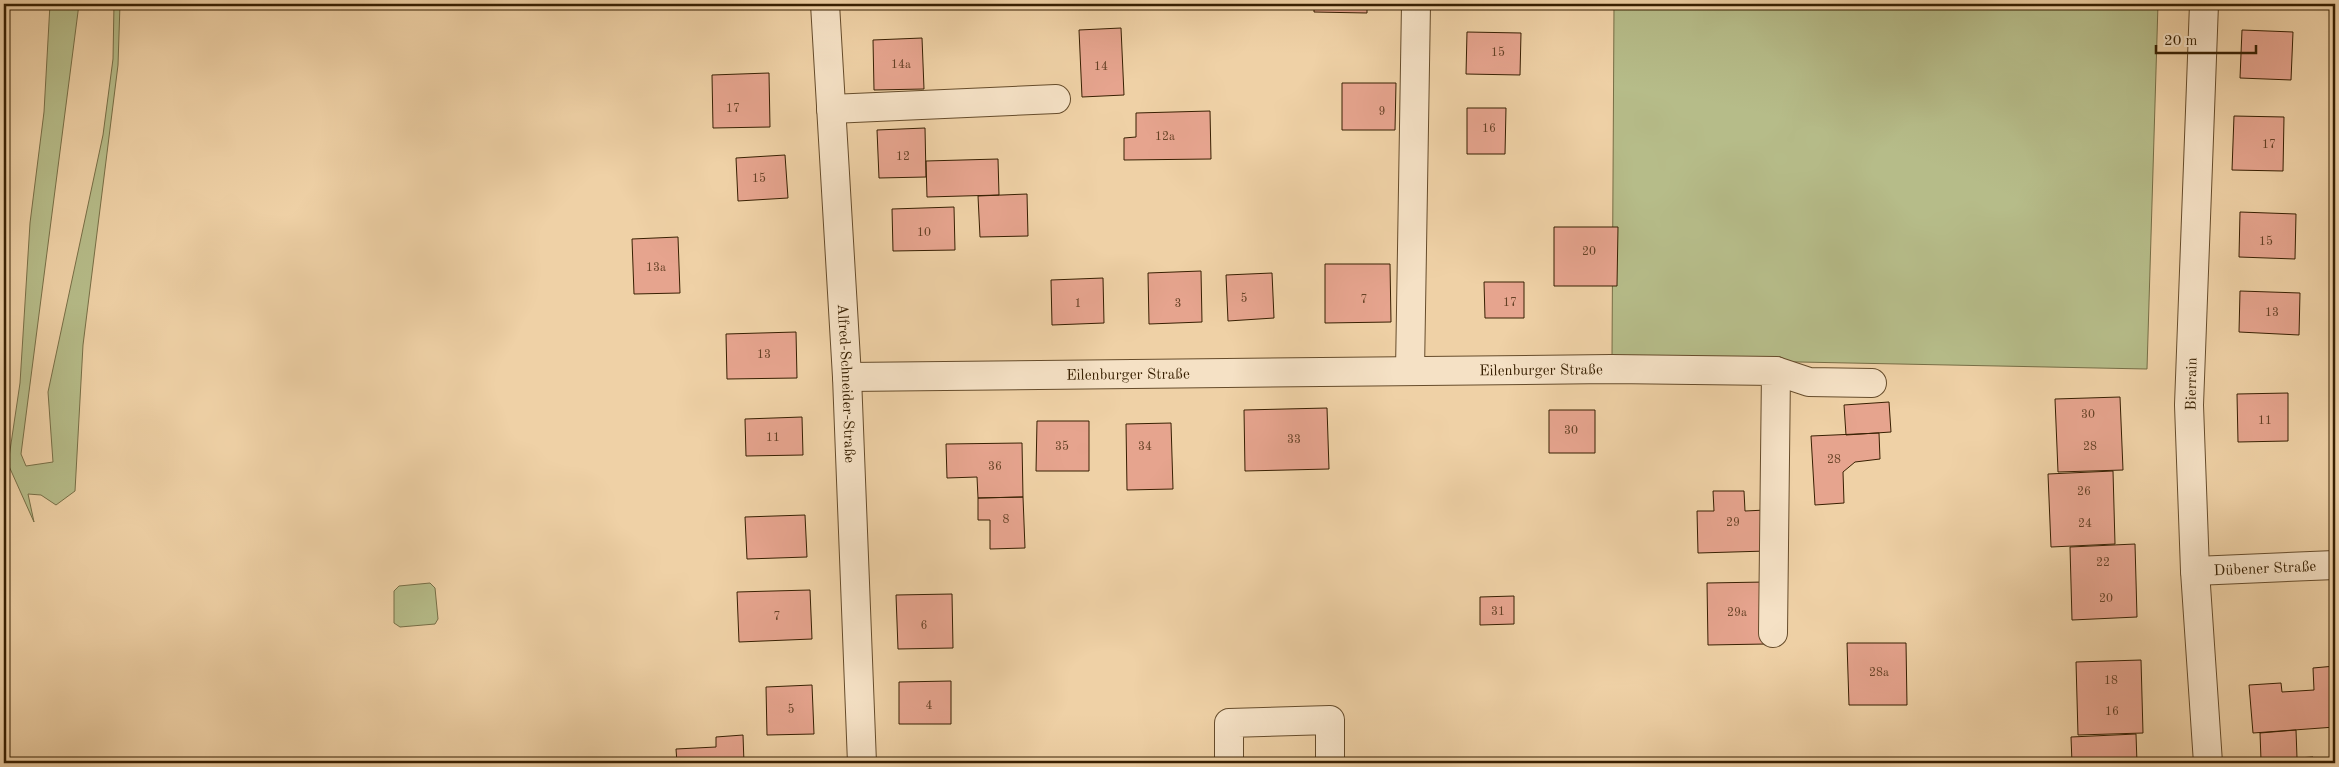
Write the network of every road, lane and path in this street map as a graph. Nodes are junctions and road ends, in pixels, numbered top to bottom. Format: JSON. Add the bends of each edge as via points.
{"nodes":[{"id":1,"x":825,"y":4,"type":"edge"},
{"id":2,"x":1416,"y":4,"type":"edge"},
{"id":3,"x":2204,"y":4,"type":"edge"},
{"id":4,"x":1056,"y":99,"type":"dead end"},
{"id":5,"x":831,"y":109,"type":"junction"},
{"id":6,"x":1410,"y":371,"type":"junction"},
{"id":7,"x":1776,"y":371,"type":"junction"},
{"id":8,"x":846,"y":377,"type":"junction"},
{"id":9,"x":1872,"y":383,"type":"dead end"},
{"id":10,"x":2335,"y":565,"type":"edge"},
{"id":11,"x":2195,"y":570,"type":"junction"},
{"id":12,"x":1773,"y":633,"type":"dead end"},
{"id":13,"x":862,"y":763,"type":"edge"},
{"id":14,"x":1229,"y":763,"type":"edge"},
{"id":15,"x":1330,"y":763,"type":"edge"},
{"id":16,"x":2208,"y":763,"type":"edge"}],
"edges":[{"from":1,"to":5,"type":"street","name":"Alfred-Schneider-Straße"},
{"from":2,"to":6,"type":"street"},
{"from":3,"to":11,"type":"street","name":"Bierrain","via":[[2190,404]]},
{"from":4,"to":5,"type":"street"},
{"from":5,"to":8,"type":"street","name":"Alfred-Schneider-Straße"},
{"from":6,"to":7,"type":"street","name":"Eilenburger Straße"},
{"from":6,"to":8,"type":"street","name":"Eilenburger Straße"},
{"from":7,"to":9,"type":"street","name":"Eilenburger Straße","via":[[1809,382]]},
{"from":7,"to":12,"type":"street"},
{"from":8,"to":13,"type":"street","name":"Alfred-Schneider-Straße"},
{"from":10,"to":11,"type":"street","name":"Dübener Straße"},
{"from":11,"to":16,"type":"street","name":"Bierrain"},
{"from":14,"to":15,"type":"street","via":[[1229,723],[1330,720]]}]}
